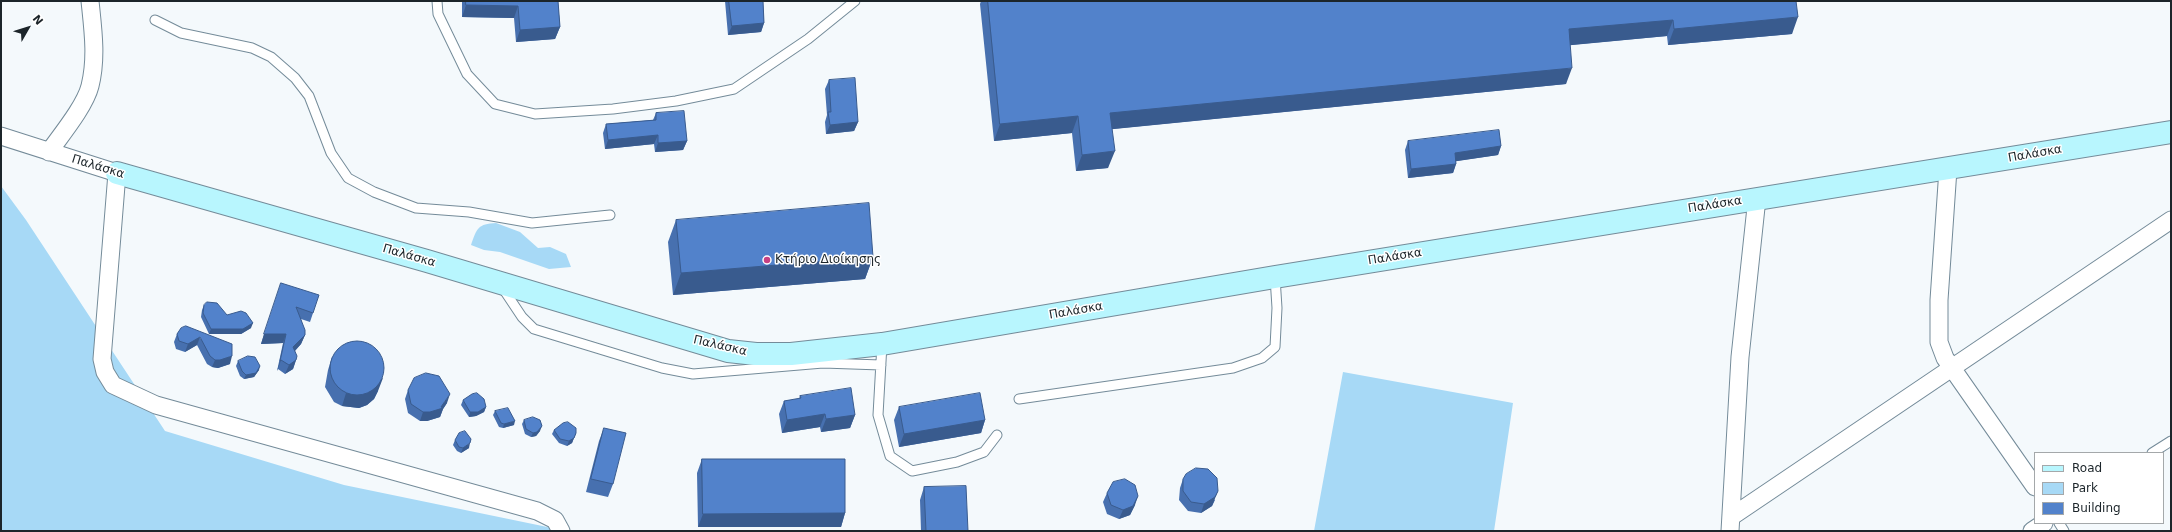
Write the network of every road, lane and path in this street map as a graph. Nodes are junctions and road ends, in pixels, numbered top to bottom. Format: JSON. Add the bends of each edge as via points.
{"nodes":[{"id":1,"x":90,"y":1,"type":"edge"},
{"id":2,"x":437,"y":1,"type":"edge"},
{"id":3,"x":855,"y":1,"type":"edge"},
{"id":4,"x":155,"y":20,"type":"dead end"},
{"id":5,"x":2171,"y":132,"type":"edge"},
{"id":6,"x":1,"y":136,"type":"edge"},
{"id":7,"x":49,"y":152,"type":"junction"},
{"id":8,"x":1948,"y":169,"type":"junction"},
{"id":9,"x":117,"y":173,"type":"junction"},
{"id":10,"x":1758,"y":198,"type":"junction"},
{"id":11,"x":610,"y":215,"type":"dead end"},
{"id":12,"x":2171,"y":220,"type":"edge"},
{"id":13,"x":1275,"y":276,"type":"junction"},
{"id":14,"x":499,"y":283,"type":"junction"},
{"id":15,"x":882,"y":344,"type":"junction"},
{"id":16,"x":881,"y":366,"type":"junction"},
{"id":17,"x":1953,"y":368,"type":"junction"},
{"id":18,"x":1020,"y":399,"type":"dead end"},
{"id":19,"x":997,"y":435,"type":"dead end"},
{"id":20,"x":2171,"y":441,"type":"edge"},
{"id":21,"x":2154,"y":452,"type":"edge"},
{"id":22,"x":2034,"y":486,"type":"edge"},
{"id":23,"x":1731,"y":524,"type":"edge"},
{"id":24,"x":2042,"y":524,"type":"edge"},
{"id":25,"x":561,"y":531,"type":"edge"},
{"id":26,"x":2032,"y":531,"type":"edge"}],
"edges":[{"from":1,"to":7,"type":"street","via":[[96,46],[90,88],[73,119]]},
{"from":2,"to":3,"type":"lane","via":[[438,14],[467,74],[495,104],[535,114],[613,109],[676,101],[734,89],[808,39]]},
{"from":4,"to":11,"type":"lane","via":[[182,33],[252,48],[271,57],[295,78],[309,96],[331,153],[348,178],[374,192],[416,208],[470,212],[532,223]]},
{"from":5,"to":8,"type":"street","name":"Παλάσκα"},
{"from":6,"to":7,"type":"street","name":"Παλάσκα"},
{"from":7,"to":9,"type":"street","name":"Παλάσκα"},
{"from":8,"to":10,"type":"street","name":"Παλάσκα"},
{"from":8,"to":17,"type":"street","via":[[1939,300],[1939,342],[1945,358]]},
{"from":9,"to":14,"type":"street","name":"Παλάσκα"},
{"from":9,"to":25,"type":"street","via":[[102,359],[105,372],[113,385],[156,405],[537,511],[555,520]]},
{"from":10,"to":13,"type":"street","name":"Παλάσκα"},
{"from":10,"to":23,"type":"street","via":[[1740,357]]},
{"from":12,"to":17,"type":"street"},
{"from":13,"to":15,"type":"street","name":"Παλάσκα"},
{"from":13,"to":18,"type":"lane","via":[[1275,347],[1262,358],[1233,368]]},
{"from":14,"to":15,"type":"street","name":"Παλάσκα","via":[[728,351],[791,354]]},
{"from":14,"to":16,"type":"lane","via":[[522,317],[534,329],[662,368],[693,374],[823,363]]},
{"from":15,"to":16,"type":"lane"},
{"from":16,"to":19,"type":"lane","via":[[878,415],[890,456],[912,471],[956,462],[984,452]]},
{"from":17,"to":22,"type":"street"},
{"from":17,"to":23,"type":"street"},
{"from":20,"to":21,"type":"lane"},
{"from":24,"to":26,"type":"street"}]}
